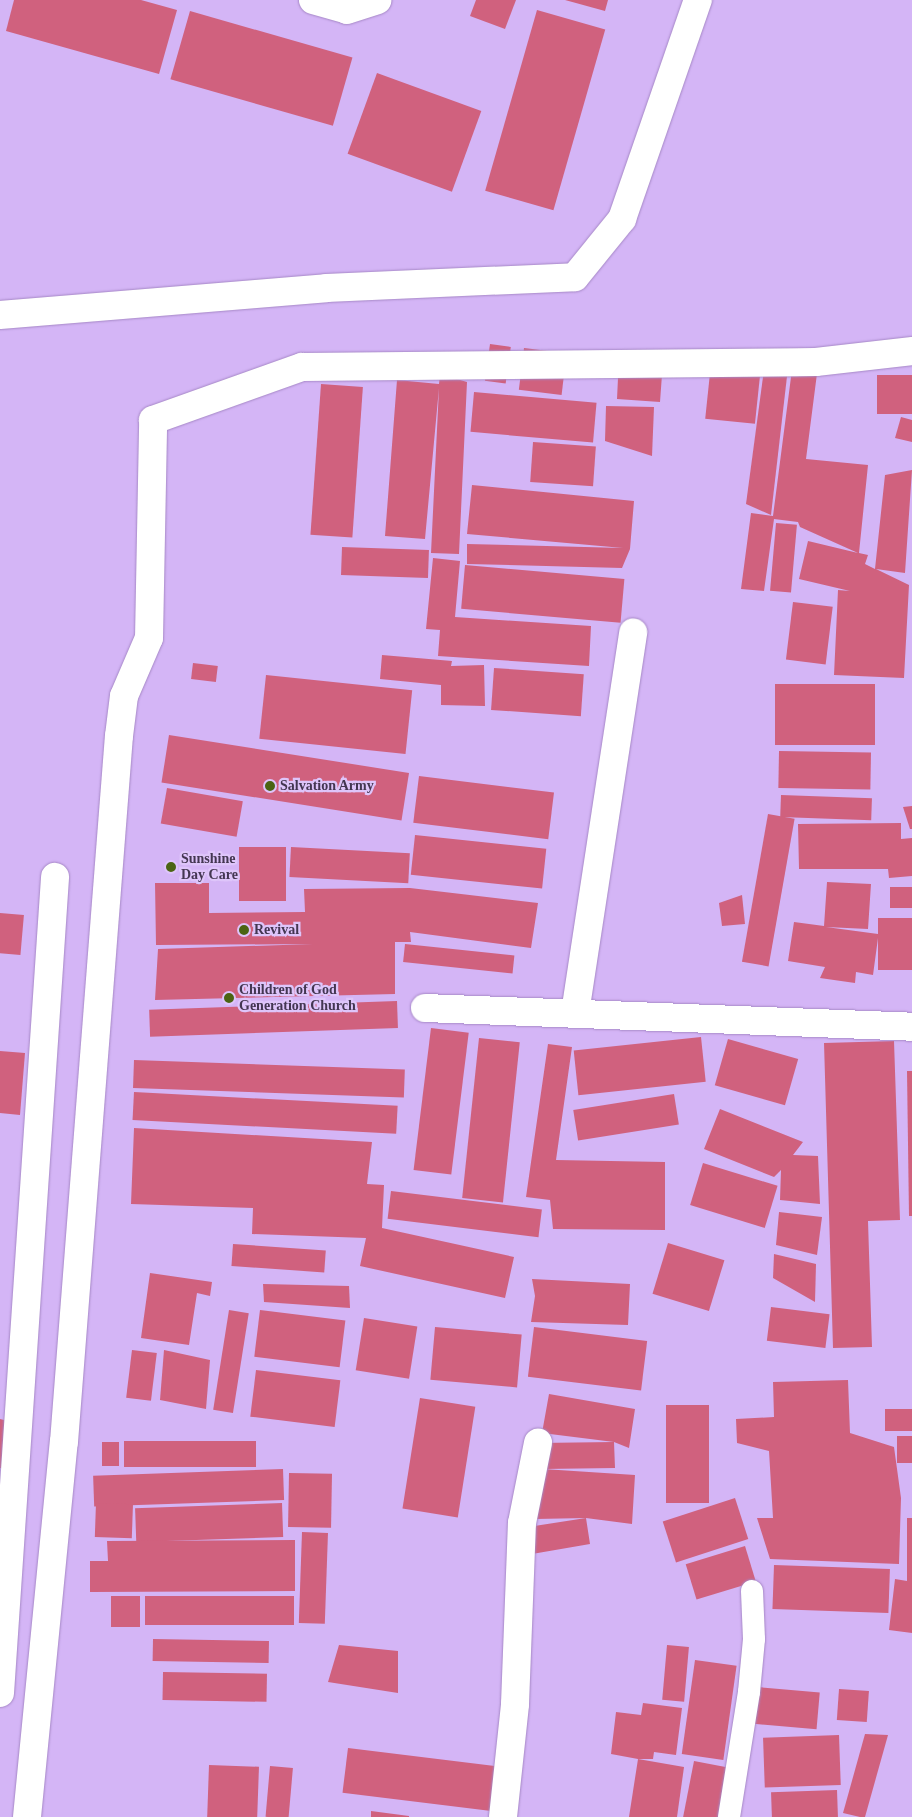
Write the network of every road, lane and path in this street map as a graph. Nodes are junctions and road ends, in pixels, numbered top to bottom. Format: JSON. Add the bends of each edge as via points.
{"nodes":[{"id":1,"x":312,"y":0,"type":"edge"},
{"id":2,"x":377,"y":0,"type":"edge"},
{"id":3,"x":698,"y":0,"type":"edge"},
{"id":4,"x":0,"y":315,"type":"edge"},
{"id":5,"x":912,"y":351,"type":"edge"},
{"id":6,"x":632,"y":632,"type":"dead end"},
{"id":7,"x":55,"y":878,"type":"dead end"},
{"id":8,"x":425,"y":1008,"type":"dead end"},
{"id":9,"x":575,"y":1013,"type":"junction"},
{"id":10,"x":912,"y":1027,"type":"edge"},
{"id":11,"x":538,"y":1443,"type":"dead end"},
{"id":12,"x":752,"y":1591,"type":"dead end"},
{"id":13,"x":0,"y":1693,"type":"edge"},
{"id":14,"x":27,"y":1817,"type":"edge"},
{"id":15,"x":503,"y":1817,"type":"edge"},
{"id":16,"x":729,"y":1817,"type":"edge"}],
"edges":[{"from":1,"to":2,"type":"street","via":[[346,10]]},
{"from":3,"to":4,"type":"street","via":[[622,220],[575,278],[326,288]]},
{"from":5,"to":14,"type":"street","via":[[816,362],[302,367],[153,420],[149,638],[124,696],[119,736],[64,1442]]},
{"from":6,"to":9,"type":"street"},
{"from":7,"to":13,"type":"street"},
{"from":8,"to":9,"type":"street"},
{"from":9,"to":10,"type":"street"},
{"from":11,"to":15,"type":"street","via":[[522,1523],[515,1704]]},
{"from":12,"to":16,"type":"lane","via":[[754,1638],[749,1692]]}]}
